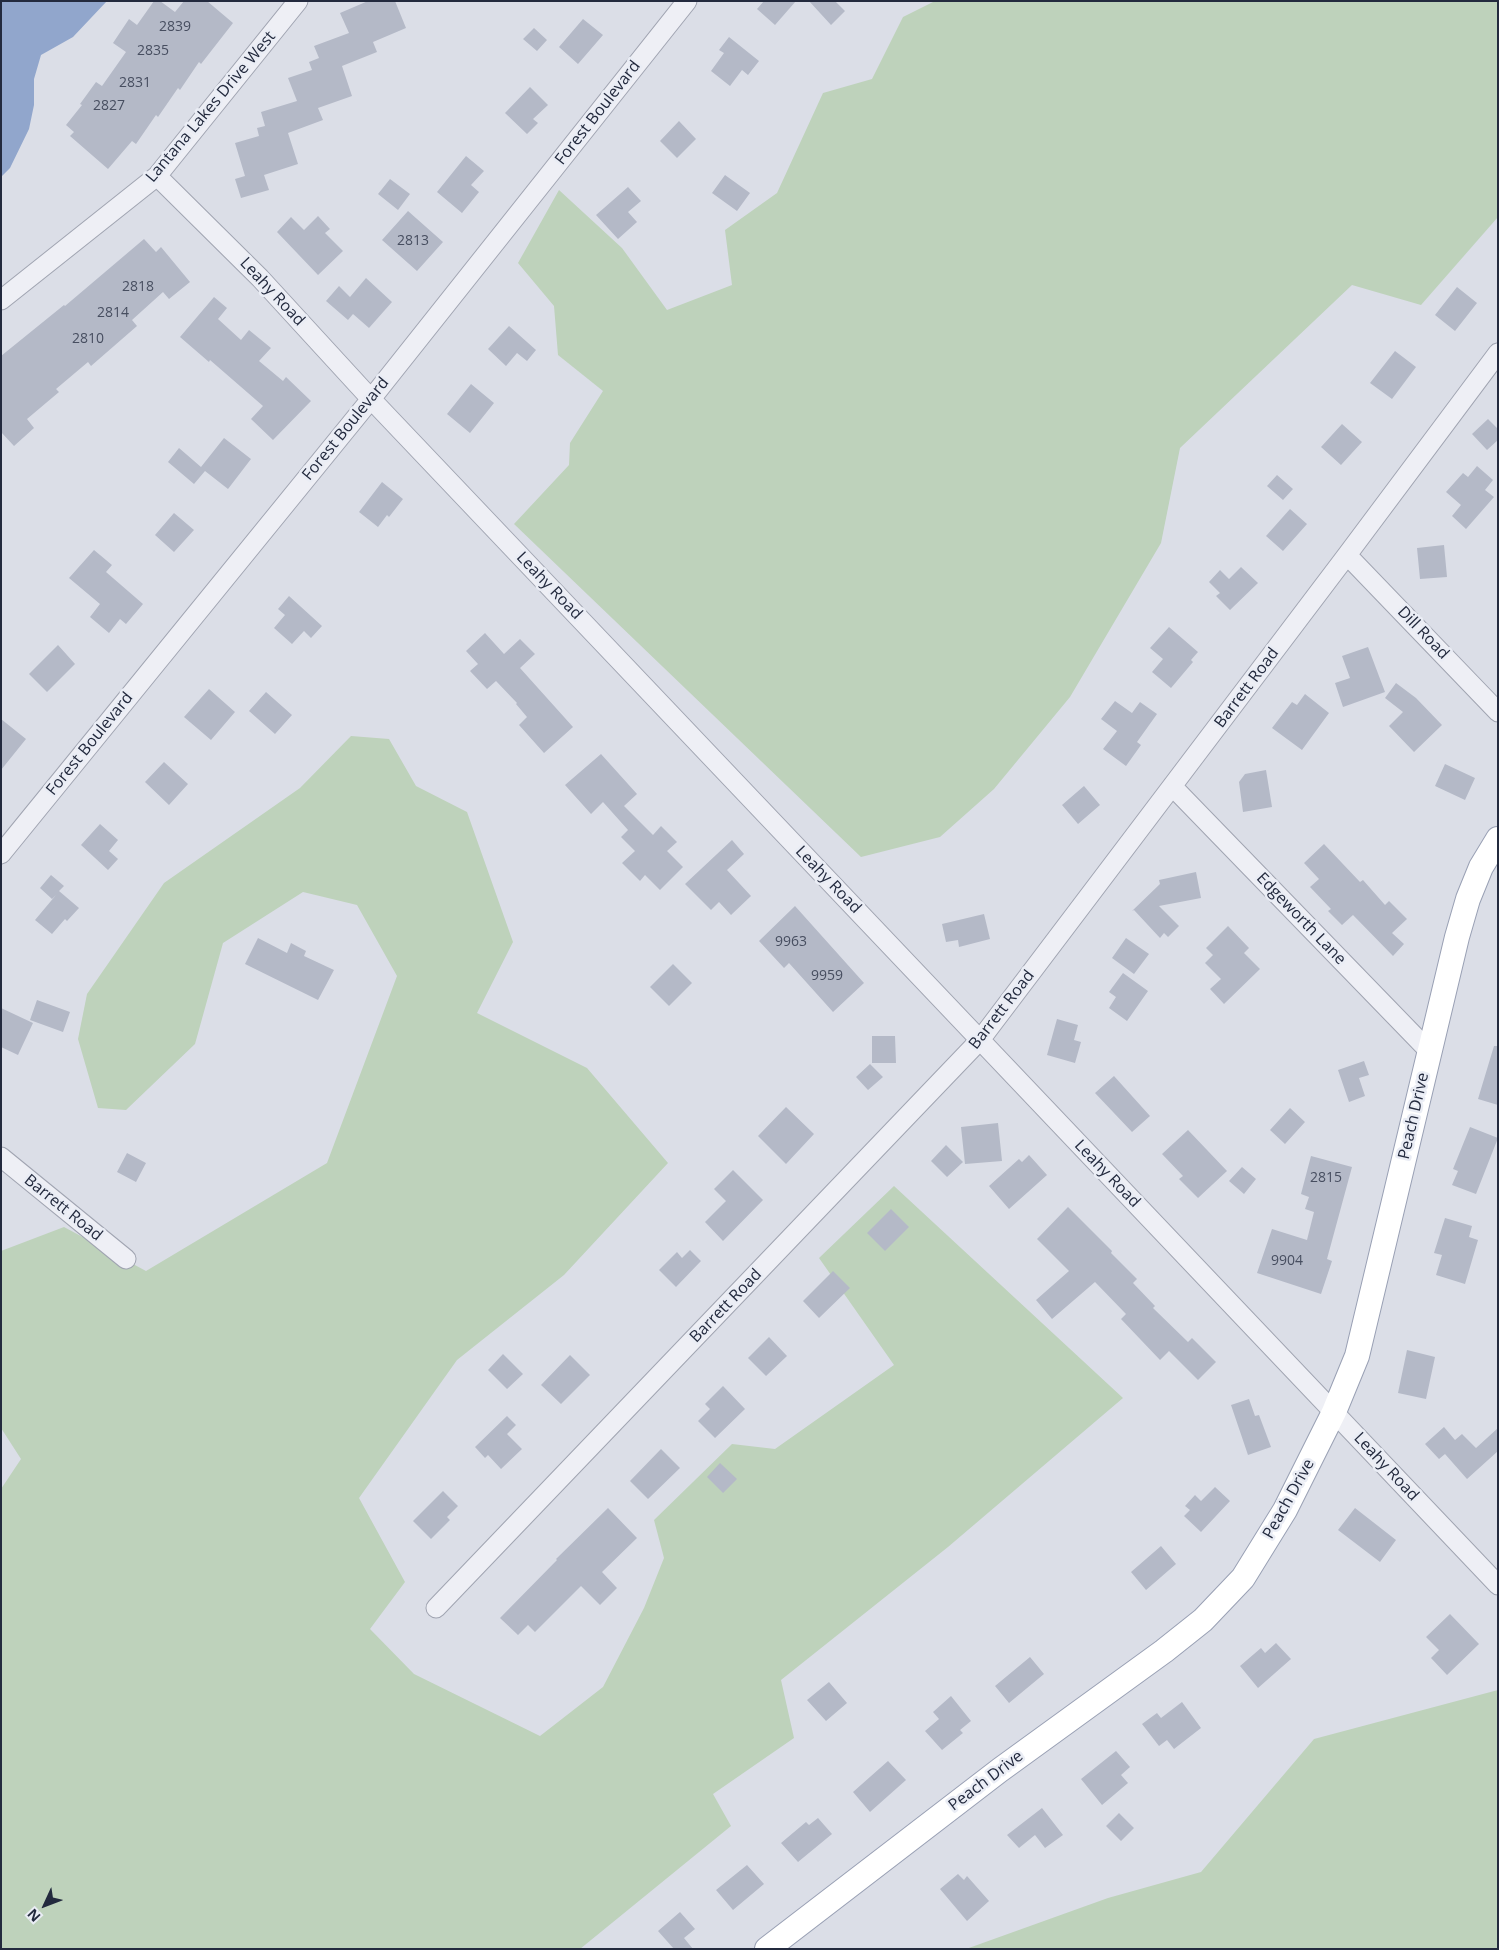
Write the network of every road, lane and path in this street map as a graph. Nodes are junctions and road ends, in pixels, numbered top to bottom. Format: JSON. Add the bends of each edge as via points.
{"nodes":[{"id":1,"x":298,"y":1,"type":"edge"},
{"id":2,"x":687,"y":1,"type":"edge"},
{"id":3,"x":158,"y":176,"type":"junction"},
{"id":4,"x":1,"y":300,"type":"edge"},
{"id":5,"x":1498,"y":353,"type":"edge"},
{"id":6,"x":371,"y":398,"type":"junction"},
{"id":7,"x":1348,"y":555,"type":"junction"},
{"id":8,"x":1498,"y":712,"type":"edge"},
{"id":9,"x":1172,"y":786,"type":"junction"},
{"id":10,"x":1498,"y":839,"type":"edge"},
{"id":11,"x":1,"y":854,"type":"edge"},
{"id":12,"x":980,"y":1040,"type":"junction"},
{"id":13,"x":1429,"y":1052,"type":"junction"},
{"id":14,"x":1,"y":1157,"type":"edge"},
{"id":15,"x":126,"y":1259,"type":"dead end"},
{"id":16,"x":1334,"y":1412,"type":"junction"},
{"id":17,"x":1498,"y":1585,"type":"edge"},
{"id":18,"x":436,"y":1608,"type":"dead end"},
{"id":19,"x":767,"y":1949,"type":"edge"}],
"edges":[{"from":1,"to":3,"type":"street","name":"Lantana Lakes Drive West"},
{"from":2,"to":6,"type":"street","name":"Forest Boulevard"},
{"from":3,"to":4,"type":"street","name":"Lantana Lakes Drive West"},
{"from":3,"to":6,"type":"street","name":"Leahy Road","via":[[260,278]]},
{"from":5,"to":7,"type":"street","name":"Barrett Road"},
{"from":6,"to":11,"type":"street","name":"Forest Boulevard"},
{"from":6,"to":12,"type":"street","name":"Leahy Road"},
{"from":7,"to":8,"type":"street","name":"Dill Road"},
{"from":7,"to":9,"type":"street","name":"Barrett Road"},
{"from":9,"to":12,"type":"street","name":"Barrett Road"},
{"from":9,"to":13,"type":"street","name":"Edgeworth Lane"},
{"from":10,"to":13,"type":"main road","name":"Peach Drive","via":[[1481,867],[1468,899]]},
{"from":12,"to":16,"type":"street","name":"Leahy Road"},
{"from":12,"to":18,"type":"street","name":"Barrett Road"},
{"from":13,"to":16,"type":"main road","name":"Peach Drive","via":[[1356,1356]]},
{"from":14,"to":15,"type":"street","name":"Barrett Road"},
{"from":16,"to":17,"type":"street","name":"Leahy Road"},
{"from":16,"to":19,"type":"main road","name":"Peach Drive","via":[[1285,1510],[1243,1578],[1203,1620],[1000,1770]]}]}
